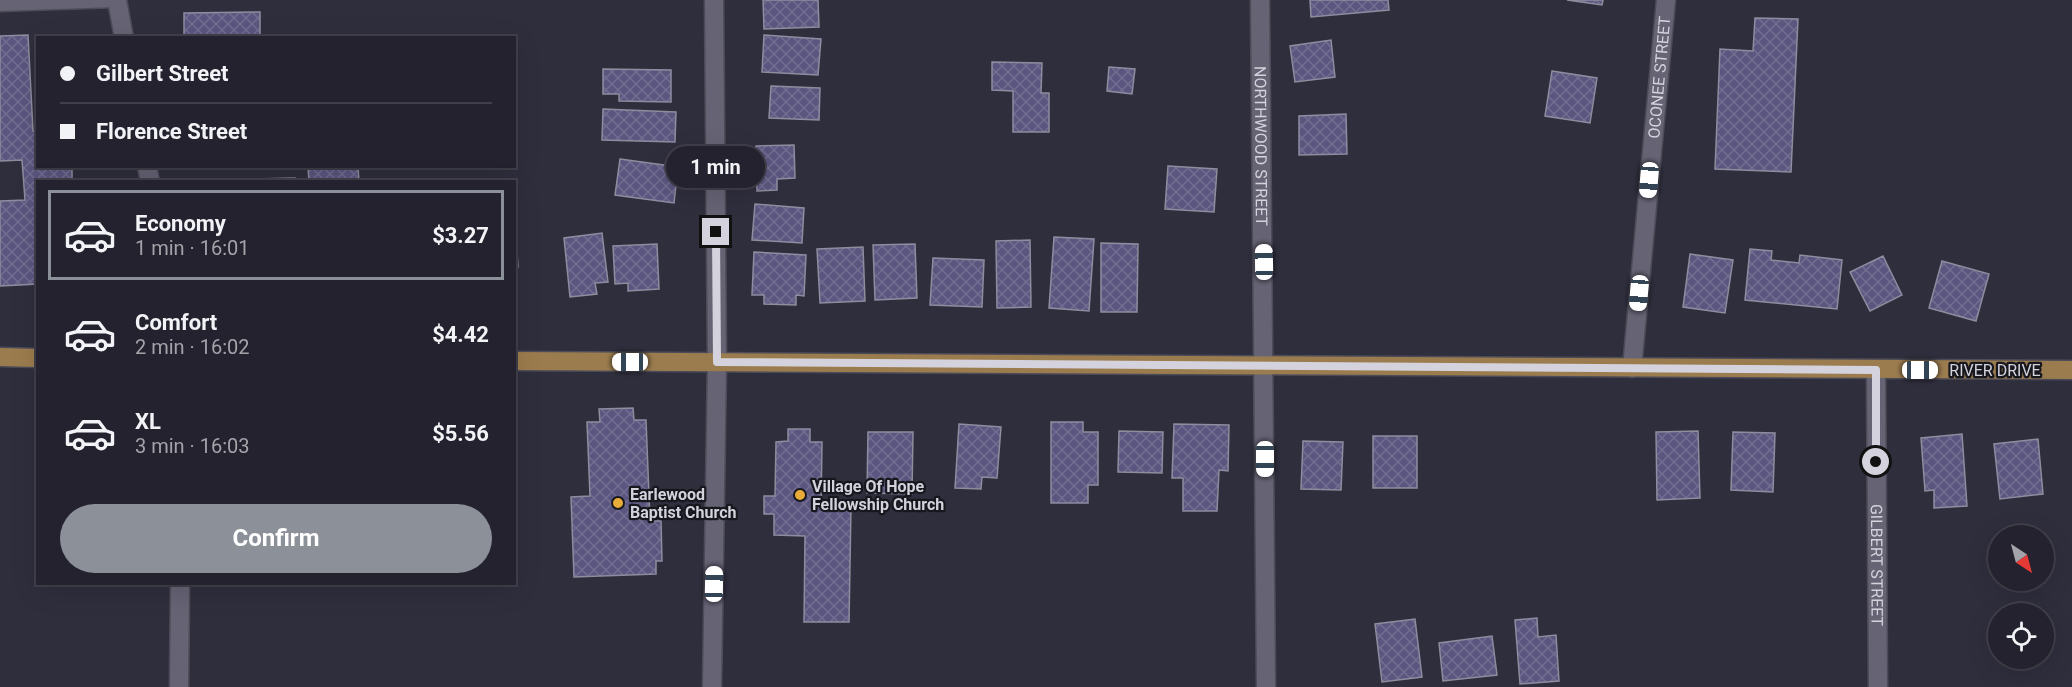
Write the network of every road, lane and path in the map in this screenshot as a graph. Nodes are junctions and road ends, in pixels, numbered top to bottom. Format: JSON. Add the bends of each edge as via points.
{"nodes":[{"id":1,"x":714,"y":0,"type":"edge"},
{"id":2,"x":1260,"y":0,"type":"edge"},
{"id":3,"x":1666,"y":0,"type":"edge"},
{"id":4,"x":117,"y":1,"type":"edge"},
{"id":5,"x":0,"y":5,"type":"edge"},
{"id":6,"x":124,"y":36,"type":"edge"},
{"id":7,"x":0,"y":357,"type":"edge"},
{"id":8,"x":36,"y":357,"type":"edge"},
{"id":9,"x":516,"y":361,"type":"edge"},
{"id":10,"x":717,"y":362,"type":"junction"},
{"id":11,"x":1264,"y":366,"type":"junction"},
{"id":12,"x":1632,"y":368,"type":"junction"},
{"id":13,"x":1876,"y":370,"type":"junction"},
{"id":14,"x":2072,"y":370,"type":"edge"},
{"id":15,"x":180,"y":585,"type":"edge"},
{"id":16,"x":179,"y":687,"type":"edge"},
{"id":17,"x":712,"y":687,"type":"edge"},
{"id":18,"x":1266,"y":687,"type":"edge"},
{"id":19,"x":1878,"y":687,"type":"edge"}],
"edges":[{"from":1,"to":10,"type":"street"},
{"from":2,"to":11,"type":"street","name":"NORTHWOOD STREET"},
{"from":3,"to":12,"type":"street","name":"OCONEE STREET"},
{"from":4,"to":5,"type":"lane"},
{"from":4,"to":6,"type":"street"},
{"from":7,"to":8,"type":"main road"},
{"from":9,"to":10,"type":"main road","name":"RIVER DRIVE"},
{"from":10,"to":11,"type":"main road","name":"RIVER DRIVE"},
{"from":10,"to":17,"type":"street"},
{"from":11,"to":12,"type":"main road","name":"RIVER DRIVE"},
{"from":11,"to":18,"type":"street","name":"NORTHWOOD STREET"},
{"from":12,"to":13,"type":"main road","name":"RIVER DRIVE"},
{"from":13,"to":14,"type":"main road","name":"RIVER DRIVE"},
{"from":13,"to":19,"type":"street","name":"GILBERT STREET"},
{"from":15,"to":16,"type":"street"}]}
